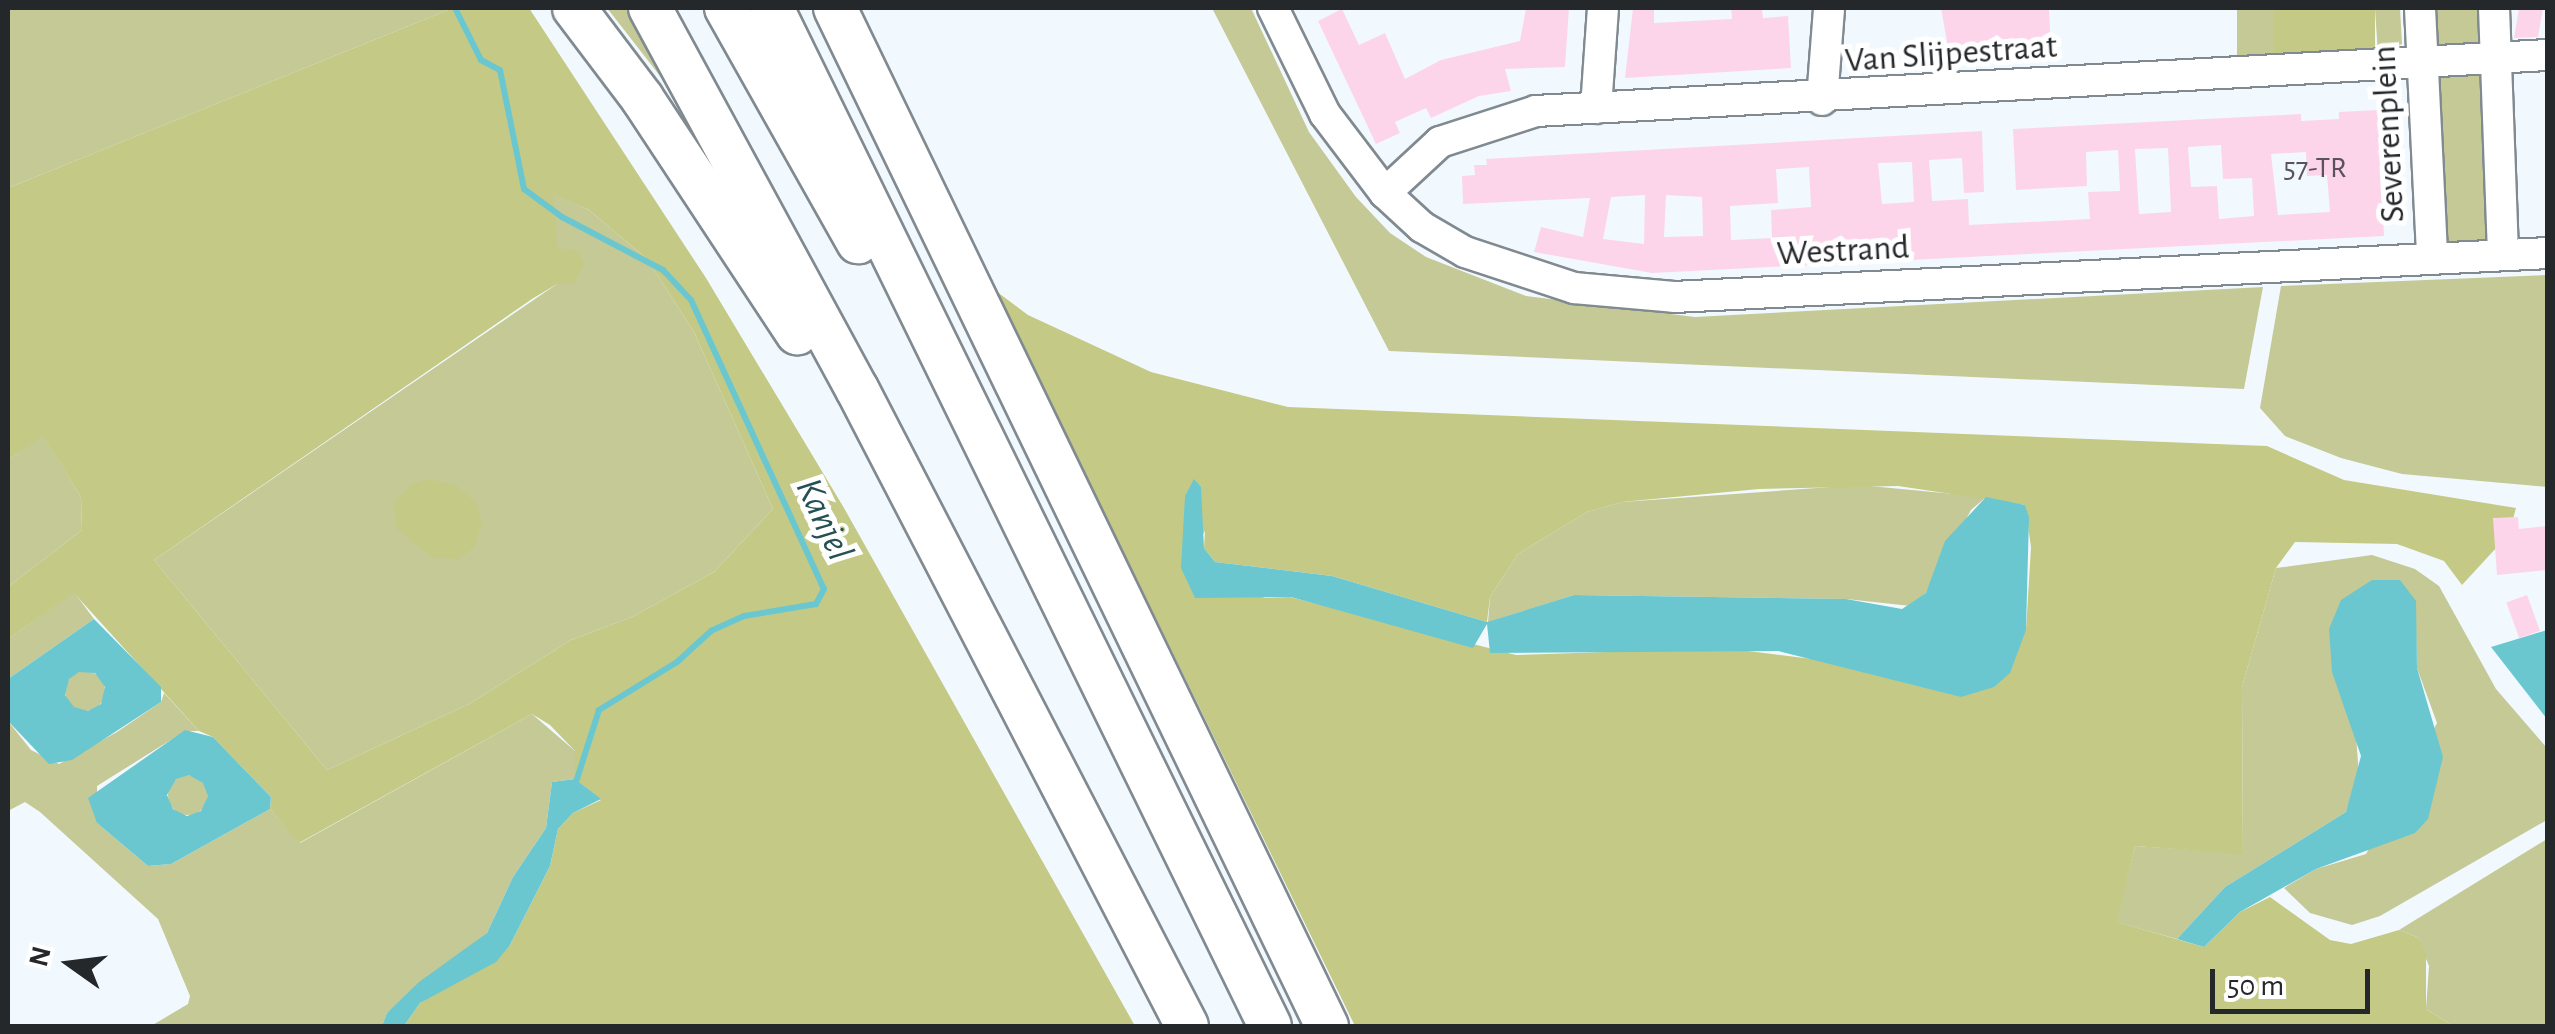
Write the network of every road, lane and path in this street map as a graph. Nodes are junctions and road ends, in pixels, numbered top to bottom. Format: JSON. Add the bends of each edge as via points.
{"nodes":[{"id":1,"x":574,"y":8,"type":"edge"},
{"id":2,"x":650,"y":8,"type":"edge"},
{"id":3,"x":726,"y":8,"type":"edge"},
{"id":4,"x":772,"y":8,"type":"edge"},
{"id":5,"x":835,"y":8,"type":"edge"},
{"id":6,"x":1273,"y":8,"type":"edge"},
{"id":7,"x":1603,"y":8,"type":"edge"},
{"id":8,"x":1830,"y":8,"type":"edge"},
{"id":9,"x":2420,"y":8,"type":"edge"},
{"id":10,"x":2494,"y":8,"type":"edge"},
{"id":11,"x":2495,"y":54,"type":"junction"},
{"id":12,"x":2548,"y":55,"type":"edge"},
{"id":13,"x":2422,"y":61,"type":"junction"},
{"id":14,"x":1822,"y":100,"type":"junction"},
{"id":15,"x":1596,"y":108,"type":"junction"},
{"id":16,"x":1385,"y":193,"type":"junction"},
{"id":17,"x":2548,"y":253,"type":"edge"},
{"id":18,"x":2502,"y":255,"type":"junction"},
{"id":19,"x":2432,"y":258,"type":"junction"},
{"id":20,"x":1034,"y":540,"type":"junction"},
{"id":21,"x":1003,"y":678,"type":"junction"},
{"id":22,"x":1186,"y":1026,"type":"edge"},
{"id":23,"x":1270,"y":1026,"type":"edge"},
{"id":24,"x":1327,"y":1026,"type":"edge"}],
"edges":[{"from":1,"to":21,"type":"highway","via":[[737,239]]},
{"from":2,"to":21,"type":"highway","via":[[866,405]]},
{"from":3,"to":20,"type":"highway","via":[[917,353]]},
{"from":4,"to":20,"type":"highway"},
{"from":5,"to":24,"type":"highway"},
{"from":6,"to":16,"type":"street","name":"Westrand","via":[[1324,114]]},
{"from":7,"to":15,"type":"street"},
{"from":8,"to":14,"type":"street"},
{"from":9,"to":13,"type":"street","name":"Severenplein"},
{"from":10,"to":11,"type":"street"},
{"from":11,"to":12,"type":"street","name":"Van Slijpestraat"},
{"from":11,"to":13,"type":"street","name":"Van Slijpestraat"},
{"from":11,"to":18,"type":"street"},
{"from":13,"to":14,"type":"street","name":"Van Slijpestraat"},
{"from":13,"to":19,"type":"street","name":"Severenplein"},
{"from":14,"to":15,"type":"street","name":"Van Slijpestraat"},
{"from":15,"to":16,"type":"street","name":"Van Slijpestraat","via":[[1536,110],[1471,127],[1408,166]]},
{"from":16,"to":19,"type":"street","name":"Westrand","via":[[1422,227],[1466,252],[1559,284],[1618,295]]},
{"from":17,"to":18,"type":"street","name":"Westrand"},
{"from":18,"to":19,"type":"street","name":"Westrand"},
{"from":20,"to":23,"type":"highway"},
{"from":21,"to":22,"type":"highway"}]}
